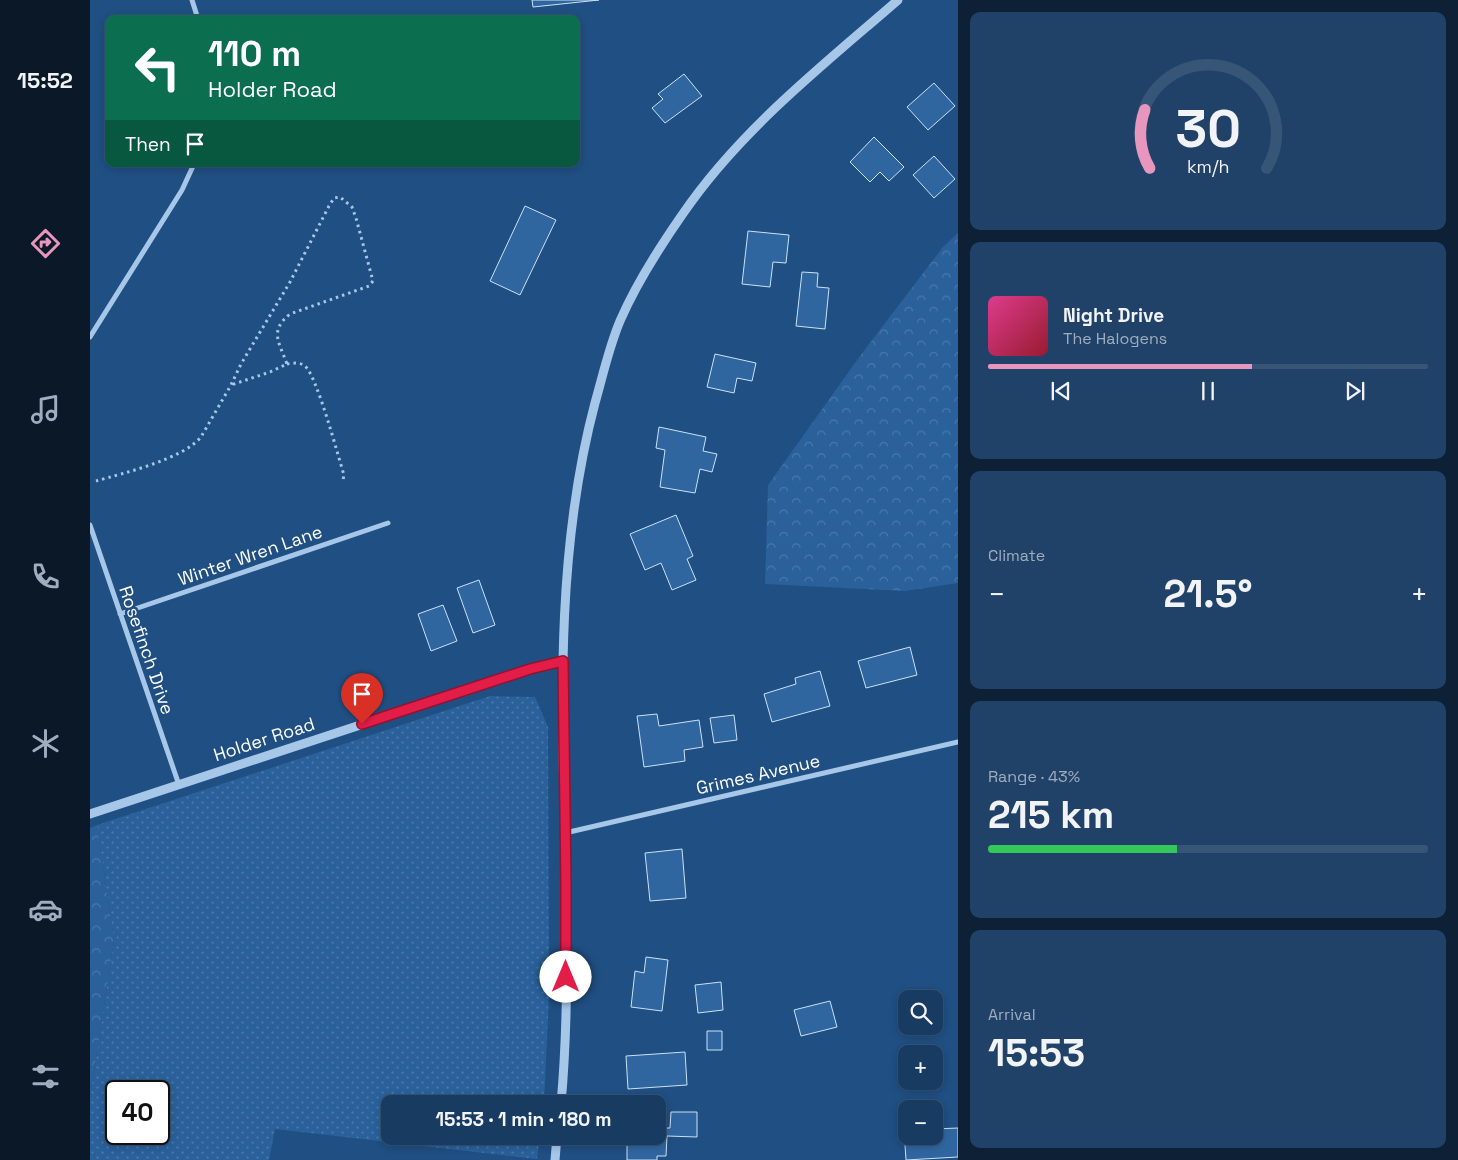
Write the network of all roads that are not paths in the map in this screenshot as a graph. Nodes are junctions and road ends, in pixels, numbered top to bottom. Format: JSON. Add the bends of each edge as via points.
{"nodes":[{"id":1,"x":192,"y":0,"type":"edge"},
{"id":2,"x":898,"y":0,"type":"edge"},
{"id":3,"x":197,"y":15,"type":"edge"},
{"id":4,"x":193,"y":167,"type":"edge"},
{"id":5,"x":90,"y":337,"type":"edge"},
{"id":6,"x":388,"y":523,"type":"dead end"},
{"id":7,"x":90,"y":525,"type":"edge"},
{"id":8,"x":120,"y":614,"type":"junction"},
{"id":9,"x":563,"y":661,"type":"junction"},
{"id":10,"x":958,"y":742,"type":"edge"},
{"id":11,"x":179,"y":784,"type":"junction"},
{"id":12,"x":90,"y":814,"type":"edge"},
{"id":13,"x":565,"y":832,"type":"junction"},
{"id":14,"x":562,"y":1095,"type":"edge"},
{"id":15,"x":557,"y":1145,"type":"edge"},
{"id":16,"x":555,"y":1160,"type":"edge"}],
"edges":[{"from":1,"to":3,"type":"street"},
{"from":2,"to":9,"type":"street","via":[[764,119],[730,154],[682,214],[638,283],[610,348],[580,466],[568,552]]},
{"from":4,"to":5,"type":"street","via":[[182,190]]},
{"from":6,"to":8,"type":"street","name":"Winter Wren Lane"},
{"from":7,"to":8,"type":"street","name":"Rosefinch Drive"},
{"from":8,"to":11,"type":"street","name":"Rosefinch Drive"},
{"from":9,"to":11,"type":"street","name":"Holder Road"},
{"from":9,"to":13,"type":"street"},
{"from":10,"to":13,"type":"street","name":"Grimes Avenue"},
{"from":11,"to":12,"type":"street","name":"Holder Road"},
{"from":13,"to":14,"type":"street","via":[[566,1013]]},
{"from":15,"to":16,"type":"street"}]}
